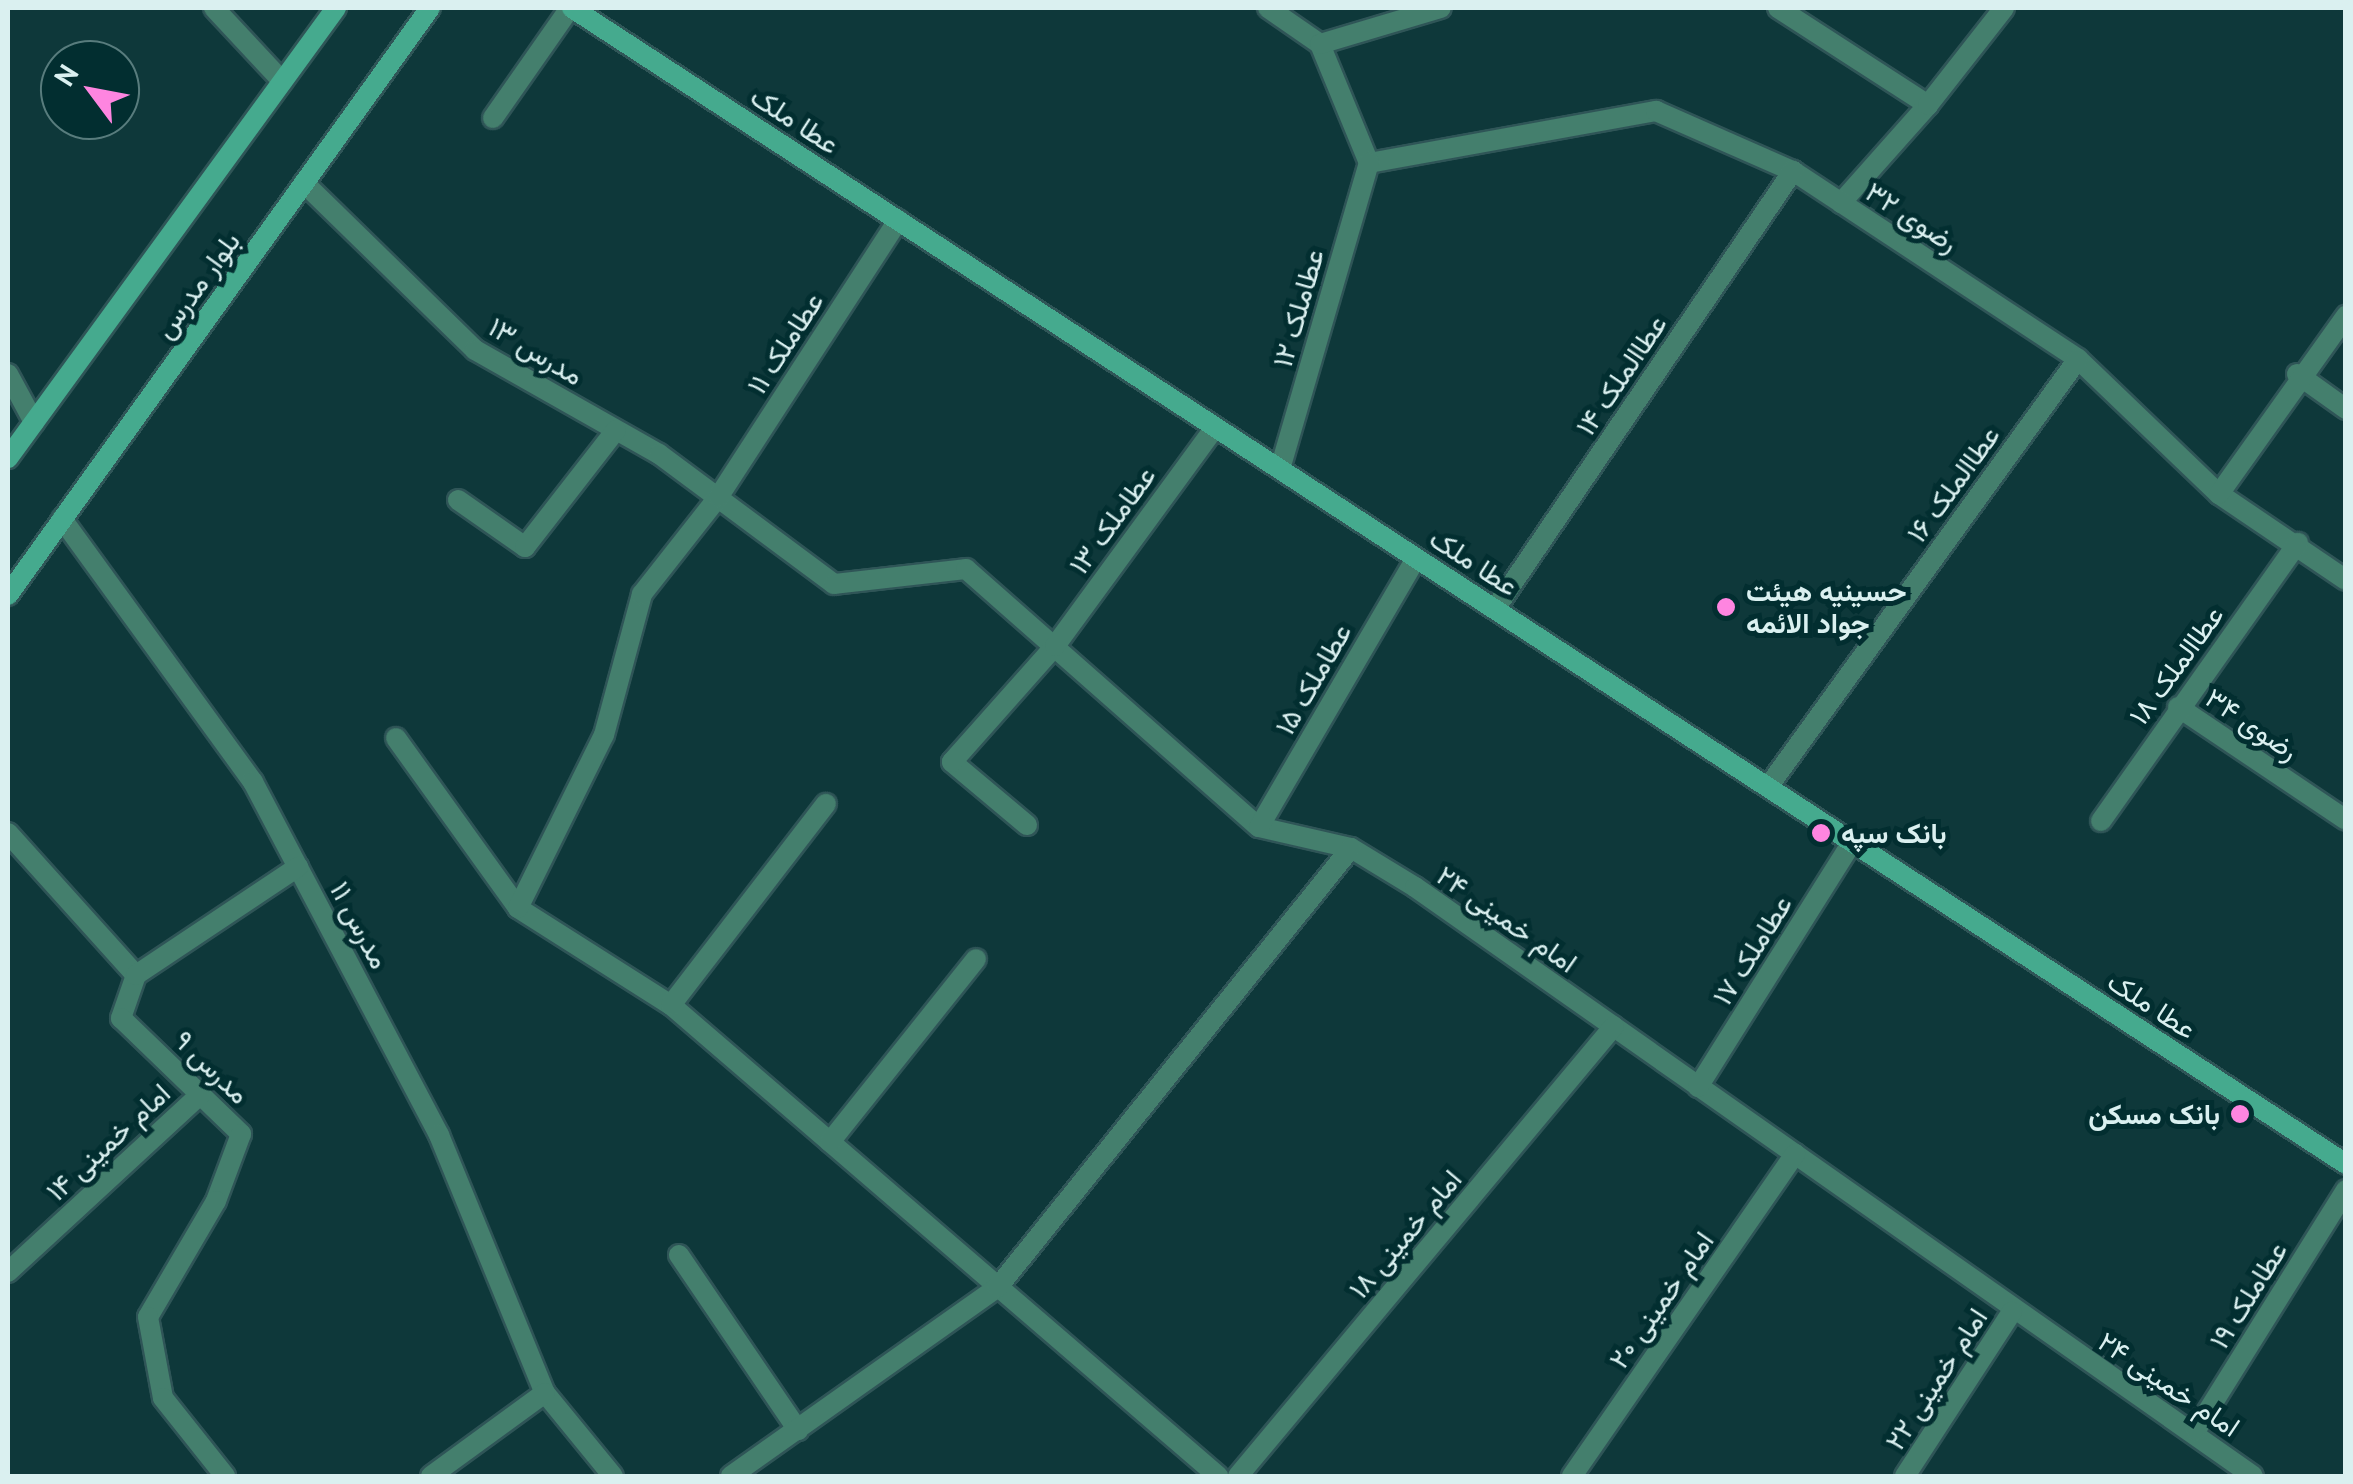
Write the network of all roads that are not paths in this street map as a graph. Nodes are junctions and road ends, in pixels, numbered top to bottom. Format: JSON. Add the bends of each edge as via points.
{"nodes":[{"id":1,"x":214,"y":8,"type":"edge"},
{"id":2,"x":336,"y":8,"type":"edge"},
{"id":3,"x":430,"y":8,"type":"edge"},
{"id":4,"x":571,"y":8,"type":"edge"},
{"id":5,"x":1268,"y":8,"type":"edge"},
{"id":6,"x":1441,"y":8,"type":"edge"},
{"id":7,"x":1778,"y":8,"type":"edge"},
{"id":8,"x":2004,"y":8,"type":"edge"},
{"id":9,"x":1320,"y":44,"type":"junction"},
{"id":10,"x":282,"y":81,"type":"junction"},
{"id":11,"x":1928,"y":104,"type":"junction"},
{"id":12,"x":493,"y":118,"type":"dead end"},
{"id":13,"x":1369,"y":163,"type":"junction"},
{"id":14,"x":1793,"y":171,"type":"junction"},
{"id":15,"x":304,"y":182,"type":"junction"},
{"id":16,"x":1841,"y":204,"type":"junction"},
{"id":17,"x":898,"y":220,"type":"junction"},
{"id":18,"x":2346,"y":316,"type":"edge"},
{"id":19,"x":2078,"y":359,"type":"junction"},
{"id":20,"x":8,"y":374,"type":"edge"},
{"id":21,"x":2297,"y":374,"type":"junction"},
{"id":22,"x":2346,"y":409,"type":"edge"},
{"id":23,"x":34,"y":422,"type":"junction"},
{"id":24,"x":1214,"y":426,"type":"junction"},
{"id":25,"x":616,"y":430,"type":"junction"},
{"id":26,"x":8,"y":458,"type":"edge"},
{"id":27,"x":1280,"y":468,"type":"junction"},
{"id":28,"x":2219,"y":494,"type":"junction"},
{"id":29,"x":719,"y":496,"type":"junction"},
{"id":30,"x":458,"y":500,"type":"dead end"},
{"id":31,"x":62,"y":520,"type":"junction"},
{"id":32,"x":2298,"y":542,"type":"junction"},
{"id":33,"x":1416,"y":558,"type":"junction"},
{"id":34,"x":2346,"y":580,"type":"edge"},
{"id":35,"x":8,"y":595,"type":"edge"},
{"id":36,"x":1495,"y":609,"type":"junction"},
{"id":37,"x":1054,"y":646,"type":"junction"},
{"id":38,"x":2178,"y":707,"type":"junction"},
{"id":39,"x":396,"y":738,"type":"dead end"},
{"id":40,"x":1768,"y":787,"type":"junction"},
{"id":41,"x":826,"y":804,"type":"dead end"},
{"id":42,"x":2346,"y":820,"type":"edge"},
{"id":43,"x":2101,"y":821,"type":"dead end"},
{"id":44,"x":1027,"y":824,"type":"dead end"},
{"id":45,"x":1258,"y":827,"type":"junction"},
{"id":46,"x":8,"y":833,"type":"edge"},
{"id":47,"x":1852,"y":842,"type":"junction"},
{"id":48,"x":1351,"y":848,"type":"junction"},
{"id":49,"x":298,"y":867,"type":"junction"},
{"id":50,"x":518,"y":908,"type":"junction"},
{"id":51,"x":976,"y":959,"type":"dead end"},
{"id":52,"x":136,"y":975,"type":"junction"},
{"id":53,"x":671,"y":1005,"type":"junction"},
{"id":54,"x":1614,"y":1026,"type":"junction"},
{"id":55,"x":1698,"y":1087,"type":"junction"},
{"id":56,"x":201,"y":1094,"type":"junction"},
{"id":57,"x":830,"y":1142,"type":"junction"},
{"id":58,"x":1794,"y":1154,"type":"junction"},
{"id":59,"x":2346,"y":1164,"type":"edge"},
{"id":60,"x":2346,"y":1190,"type":"edge"},
{"id":61,"x":678,"y":1256,"type":"dead end"},
{"id":62,"x":8,"y":1272,"type":"edge"},
{"id":63,"x":998,"y":1287,"type":"junction"},
{"id":64,"x":2012,"y":1312,"type":"junction"},
{"id":65,"x":545,"y":1393,"type":"junction"},
{"id":66,"x":798,"y":1430,"type":"junction"},
{"id":67,"x":2196,"y":1430,"type":"junction"},
{"id":68,"x":225,"y":1476,"type":"edge"},
{"id":69,"x":431,"y":1476,"type":"edge"},
{"id":70,"x":612,"y":1476,"type":"edge"},
{"id":71,"x":731,"y":1476,"type":"edge"},
{"id":72,"x":1218,"y":1476,"type":"edge"},
{"id":73,"x":1238,"y":1476,"type":"edge"},
{"id":74,"x":1572,"y":1476,"type":"edge"},
{"id":75,"x":1905,"y":1476,"type":"edge"},
{"id":76,"x":2253,"y":1476,"type":"edge"}],
"edges":[{"from":1,"to":10,"type":"street"},
{"from":2,"to":10,"type":"main road","name":"بلوار مدرس"},
{"from":3,"to":15,"type":"main road","name":"بلوار مدرس"},
{"from":4,"to":12,"type":"street"},
{"from":4,"to":17,"type":"main road","name":"عطا ملک"},
{"from":5,"to":9,"type":"street"},
{"from":6,"to":9,"type":"street"},
{"from":7,"to":11,"type":"street"},
{"from":8,"to":11,"type":"street"},
{"from":9,"to":13,"type":"street"},
{"from":10,"to":23,"type":"main road","name":"بلوار مدرس"},
{"from":11,"to":16,"type":"street"},
{"from":13,"to":14,"type":"street","name":"رضوی ۳۲","via":[[1656,111]]},
{"from":13,"to":27,"type":"street","name":"عطاملک ۱۲"},
{"from":14,"to":16,"type":"street","name":"رضوی ۳۲"},
{"from":14,"to":36,"type":"street","name":"عطاالملک ۱۴"},
{"from":15,"to":25,"type":"street","name":"مدرس ۱۳","via":[[475,350]]},
{"from":15,"to":31,"type":"main road","name":"بلوار مدرس"},
{"from":16,"to":19,"type":"street","name":"رضوی ۳۲"},
{"from":17,"to":24,"type":"main road","name":"عطا ملک"},
{"from":17,"to":29,"type":"street","name":"عطاملک ۱۱"},
{"from":18,"to":21,"type":"street"},
{"from":19,"to":28,"type":"street","name":"رضوی ۳۲"},
{"from":19,"to":40,"type":"street","name":"عطاالملک ۱۶"},
{"from":20,"to":23,"type":"street"},
{"from":21,"to":22,"type":"street"},
{"from":21,"to":28,"type":"street"},
{"from":23,"to":26,"type":"main road","name":"بلوار مدرس"},
{"from":24,"to":27,"type":"main road","name":"عطا ملک"},
{"from":24,"to":37,"type":"street","name":"عطاملک ۱۳"},
{"from":25,"to":29,"type":"street","name":"مدرس ۱۳"},
{"from":25,"to":30,"type":"street","via":[[525,548]]},
{"from":27,"to":33,"type":"main road","name":"عطا ملک"},
{"from":28,"to":32,"type":"street","name":"رضوی ۳۲"},
{"from":29,"to":37,"type":"street","name":"امام خمینی ۲۴","via":[[834,584],[966,569]]},
{"from":29,"to":50,"type":"street","name":"عطاملک ۱۱","via":[[642,594],[604,735]]},
{"from":31,"to":35,"type":"main road","name":"بلوار مدرس"},
{"from":31,"to":49,"type":"street","name":"مدرس ۱۱","via":[[253,782]]},
{"from":32,"to":34,"type":"street","name":"رضوی ۳۲"},
{"from":32,"to":38,"type":"street","name":"عطاالملک ۱۸"},
{"from":33,"to":36,"type":"main road","name":"عطا ملک"},
{"from":33,"to":45,"type":"street","name":"عطاملک ۱۵"},
{"from":36,"to":40,"type":"main road","name":"عطا ملک"},
{"from":37,"to":44,"type":"street","name":"عطاملک ۱۳","via":[[952,762]]},
{"from":37,"to":45,"type":"street","name":"امام خمینی ۲۴"},
{"from":38,"to":42,"type":"street","name":"رضوی ۳۴"},
{"from":38,"to":43,"type":"street","name":"عطاالملک ۱۸"},
{"from":39,"to":50,"type":"street"},
{"from":40,"to":47,"type":"main road","name":"عطا ملک"},
{"from":41,"to":53,"type":"street"},
{"from":45,"to":48,"type":"street","name":"امام خمینی ۲۴"},
{"from":46,"to":52,"type":"street"},
{"from":47,"to":55,"type":"street","name":"عطاملک ۱۷"},
{"from":47,"to":59,"type":"main road","name":"عطا ملک"},
{"from":48,"to":54,"type":"street","name":"امام خمینی ۲۴"},
{"from":48,"to":63,"type":"street"},
{"from":49,"to":52,"type":"street"},
{"from":49,"to":65,"type":"street","name":"مدرس ۱۱","via":[[439,1134]]},
{"from":50,"to":53,"type":"street"},
{"from":51,"to":57,"type":"street"},
{"from":52,"to":56,"type":"street","name":"مدرس ۹","via":[[121,1018]]},
{"from":53,"to":57,"type":"street"},
{"from":54,"to":55,"type":"street","name":"امام خمینی ۲۴"},
{"from":54,"to":73,"type":"street","name":"امام خمینی ۱۸"},
{"from":55,"to":58,"type":"street","name":"امام خمینی ۲۴"},
{"from":56,"to":62,"type":"street","name":"امام خمینی ۱۴"},
{"from":56,"to":68,"type":"street","name":"مدرس ۹","via":[[242,1134],[216,1201],[148,1317],[163,1398]]},
{"from":57,"to":63,"type":"street"},
{"from":58,"to":64,"type":"street","name":"امام خمینی ۲۴"},
{"from":58,"to":74,"type":"street","name":"امام خمینی ۲۰"},
{"from":60,"to":67,"type":"street","name":"عطاملک ۱۹"},
{"from":61,"to":66,"type":"street"},
{"from":63,"to":66,"type":"street"},
{"from":63,"to":72,"type":"street"},
{"from":64,"to":67,"type":"street","name":"امام خمینی ۲۴"},
{"from":64,"to":75,"type":"street","name":"امام خمینی ۲۲"},
{"from":65,"to":69,"type":"street"},
{"from":65,"to":70,"type":"street","name":"مدرس ۱۱"},
{"from":66,"to":71,"type":"street"},
{"from":67,"to":76,"type":"street","name":"امام خمینی ۲۴"}]}
